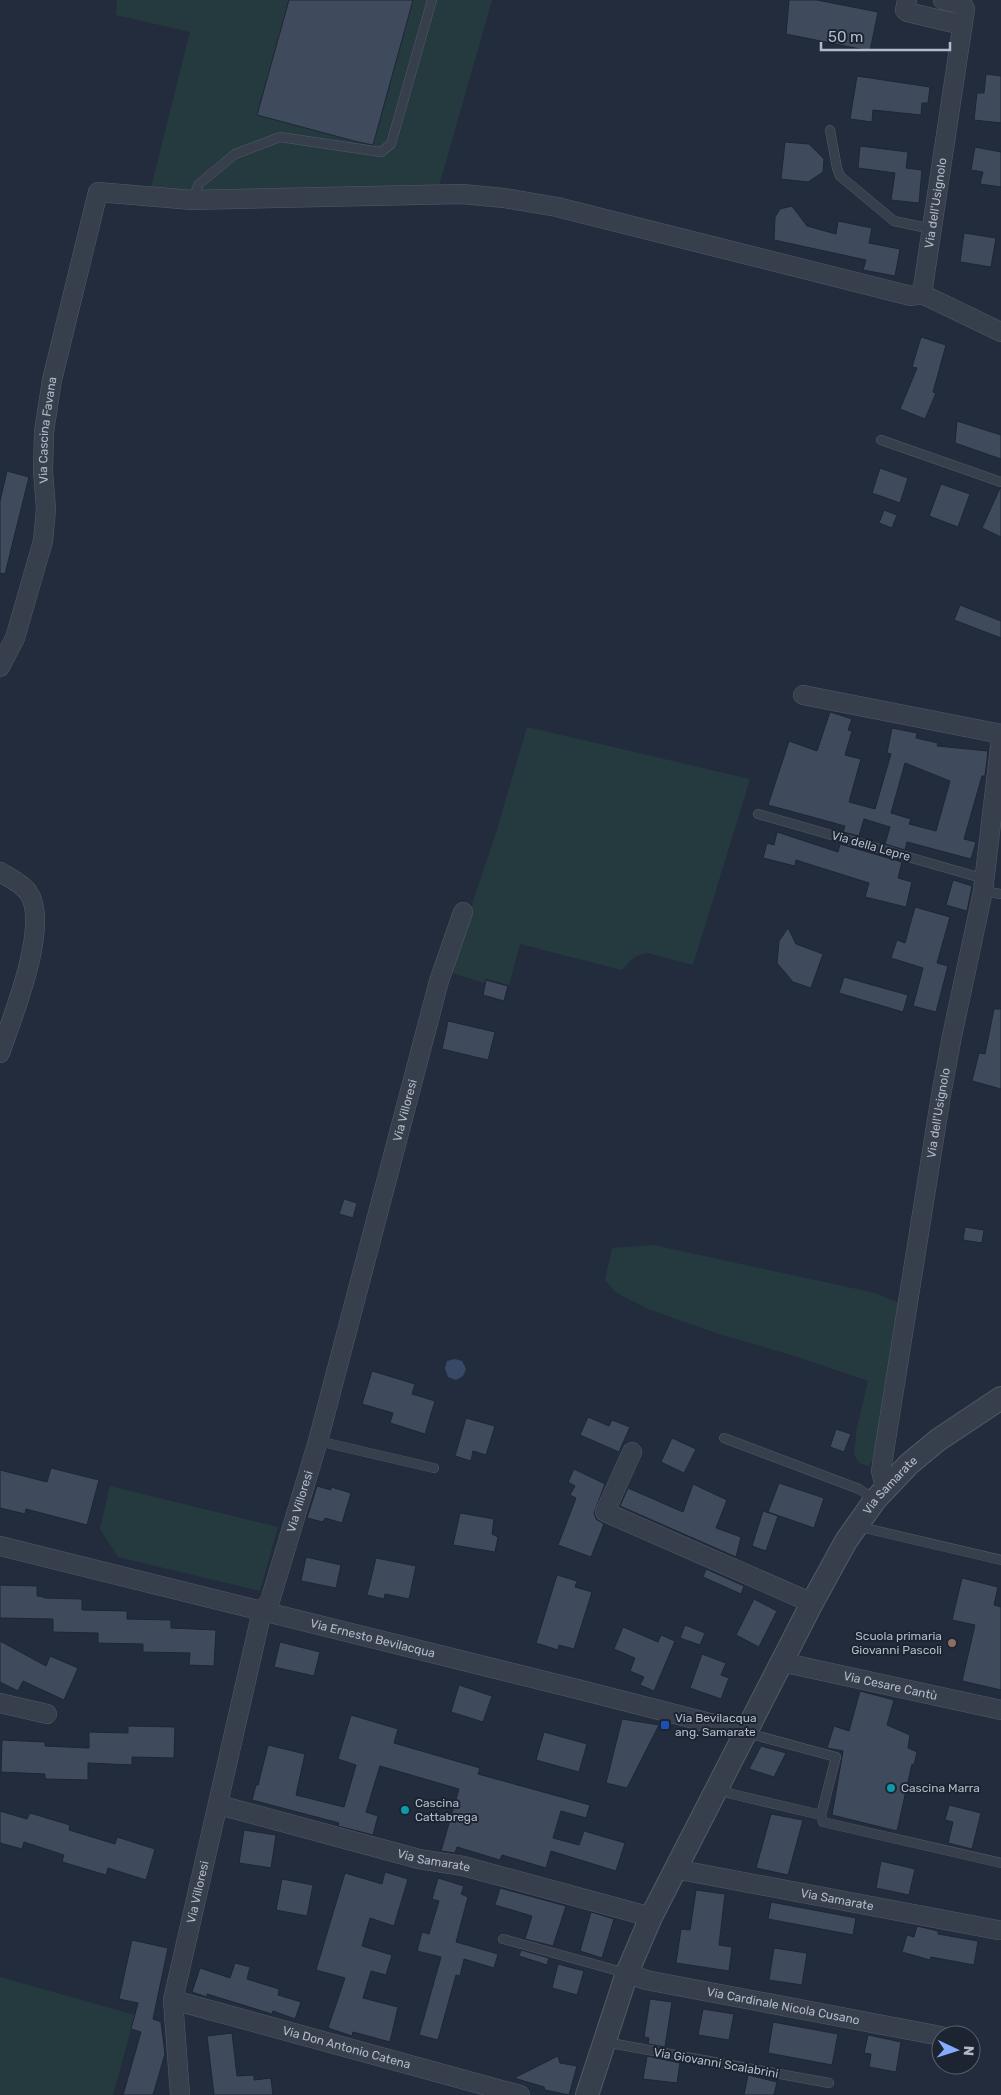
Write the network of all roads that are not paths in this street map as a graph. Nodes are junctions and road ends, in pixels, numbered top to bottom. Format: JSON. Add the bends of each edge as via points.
{"nodes":[{"id":1,"x":432,"y":0,"type":"edge"},
{"id":2,"x":907,"y":0,"type":"edge"},
{"id":3,"x":943,"y":0,"type":"edge"},
{"id":4,"x":962,"y":25,"type":"junction"},
{"id":5,"x":830,"y":130,"type":"dead end"},
{"id":6,"x":192,"y":200,"type":"junction"},
{"id":7,"x":932,"y":229,"type":"junction"},
{"id":8,"x":922,"y":294,"type":"junction"},
{"id":9,"x":1001,"y":332,"type":"edge"},
{"id":10,"x":881,"y":440,"type":"dead end"},
{"id":11,"x":1001,"y":482,"type":"edge"},
{"id":12,"x":0,"y":667,"type":"edge"},
{"id":13,"x":803,"y":695,"type":"dead end"},
{"id":14,"x":1001,"y":734,"type":"edge"},
{"id":15,"x":1001,"y":739,"type":"edge"},
{"id":16,"x":998,"y":788,"type":"edge"},
{"id":17,"x":758,"y":814,"type":"dead end"},
{"id":18,"x":0,"y":872,"type":"edge"},
{"id":19,"x":990,"y":888,"type":"edge"},
{"id":20,"x":463,"y":912,"type":"dead end"},
{"id":21,"x":0,"y":1053,"type":"edge"},
{"id":22,"x":1001,"y":1398,"type":"edge"},
{"id":23,"x":724,"y":1438,"type":"dead end"},
{"id":24,"x":318,"y":1441,"type":"junction"},
{"id":25,"x":632,"y":1452,"type":"dead end"},
{"id":26,"x":434,"y":1468,"type":"dead end"},
{"id":27,"x":880,"y":1494,"type":"junction"},
{"id":28,"x":856,"y":1526,"type":"junction"},
{"id":29,"x":0,"y":1546,"type":"edge"},
{"id":30,"x":1001,"y":1560,"type":"edge"},
{"id":31,"x":812,"y":1603,"type":"junction"},
{"id":32,"x":262,"y":1611,"type":"junction"},
{"id":33,"x":781,"y":1662,"type":"junction"},
{"id":34,"x":0,"y":1703,"type":"edge"},
{"id":35,"x":1001,"y":1710,"type":"edge"},
{"id":36,"x":47,"y":1714,"type":"dead end"},
{"id":37,"x":745,"y":1732,"type":"junction"},
{"id":38,"x":716,"y":1788,"type":"junction"},
{"id":39,"x":219,"y":1805,"type":"junction"},
{"id":40,"x":821,"y":1815,"type":"junction"},
{"id":41,"x":1001,"y":1864,"type":"edge"},
{"id":42,"x":675,"y":1869,"type":"junction"},
{"id":43,"x":651,"y":1917,"type":"junction"},
{"id":44,"x":998,"y":1930,"type":"dead end"},
{"id":45,"x":503,"y":1939,"type":"dead end"},
{"id":46,"x":627,"y":1973,"type":"junction"},
{"id":47,"x":173,"y":2000,"type":"junction"},
{"id":48,"x":931,"y":2034,"type":"edge"},
{"id":49,"x":604,"y":2042,"type":"junction"},
{"id":50,"x":829,"y":2083,"type":"dead end"},
{"id":51,"x":180,"y":2095,"type":"edge"},
{"id":52,"x":520,"y":2095,"type":"edge"},
{"id":53,"x":586,"y":2095,"type":"edge"}],
"edges":[{"from":1,"to":6,"type":"lane","via":[[391,144],[382,152],[280,137],[235,154],[199,184]]},
{"from":2,"to":4,"type":"street","via":[[907,12]]},
{"from":3,"to":4,"type":"street","name":"Via dell'Usignolo","via":[[963,5]]},
{"from":4,"to":7,"type":"street","name":"Via dell'Usignolo"},
{"from":5,"to":7,"type":"lane","via":[[840,176],[894,221]]},
{"from":6,"to":8,"type":"street","via":[[462,194],[504,198],[558,207],[912,296]]},
{"from":6,"to":12,"type":"street","name":"Via Cascina Favana","via":[[98,192],[52,380],[44,432],[46,509],[42,541],[15,638]]},
{"from":7,"to":8,"type":"street","name":"Via dell'Usignolo"},
{"from":8,"to":9,"type":"street"},
{"from":10,"to":11,"type":"lane"},
{"from":13,"to":14,"type":"street"},
{"from":15,"to":16,"type":"street","name":"Via dell'Usignolo"},
{"from":16,"to":19,"type":"street","name":"Via dell'Usignolo"},
{"from":17,"to":19,"type":"lane","name":"Via della Lepre"},
{"from":18,"to":21,"type":"street","via":[[28,892],[35,908],[36,922],[25,980]]},
{"from":19,"to":27,"type":"street","name":"Via dell'Usignolo","via":[[952,1036]]},
{"from":20,"to":24,"type":"street","name":"Via Villoresi","via":[[439,982]]},
{"from":22,"to":27,"type":"street","name":"Via Samarate","via":[[928,1447]]},
{"from":23,"to":27,"type":"lane","via":[[859,1490]]},
{"from":24,"to":26,"type":"lane"},
{"from":24,"to":32,"type":"street","name":"Via Villoresi","via":[[270,1601]]},
{"from":25,"to":31,"type":"street","via":[[605,1512]]},
{"from":27,"to":28,"type":"street","name":"Via Samarate"},
{"from":28,"to":30,"type":"lane"},
{"from":28,"to":31,"type":"street","name":"Via Samarate"},
{"from":29,"to":32,"type":"street","name":"Via Ernesto Bevilacqua"},
{"from":31,"to":33,"type":"street","name":"Via Samarate"},
{"from":32,"to":37,"type":"street","name":"Via Ernesto Bevilacqua"},
{"from":32,"to":39,"type":"street","name":"Via Villoresi"},
{"from":33,"to":35,"type":"street","name":"Via Cesare Cantù"},
{"from":33,"to":37,"type":"street","name":"Via Samarate"},
{"from":34,"to":36,"type":"street"},
{"from":37,"to":38,"type":"street","name":"Via Samarate"},
{"from":37,"to":40,"type":"lane","via":[[836,1757]]},
{"from":38,"to":40,"type":"lane"},
{"from":38,"to":42,"type":"street","name":"Via Samarate"},
{"from":39,"to":43,"type":"street","name":"Via Samarate"},
{"from":39,"to":47,"type":"street","name":"Via Villoresi"},
{"from":40,"to":41,"type":"lane","via":[[823,1822]]},
{"from":42,"to":43,"type":"street","name":"Via Samarate"},
{"from":42,"to":44,"type":"street","name":"Via Samarate"},
{"from":43,"to":46,"type":"street","name":"Via Samarate"},
{"from":45,"to":46,"type":"lane"},
{"from":46,"to":48,"type":"street","name":"Via Cardinale Nicola Cusano","via":[[646,1980]]},
{"from":46,"to":49,"type":"street","name":"Via Samarate"},
{"from":47,"to":51,"type":"street","name":"Via Villoresi"},
{"from":47,"to":52,"type":"street","name":"Via Don Antonio Catena"},
{"from":49,"to":50,"type":"lane","name":"Via Giovanni Scalabrini"},
{"from":49,"to":53,"type":"street","name":"Via Samarate"}]}
